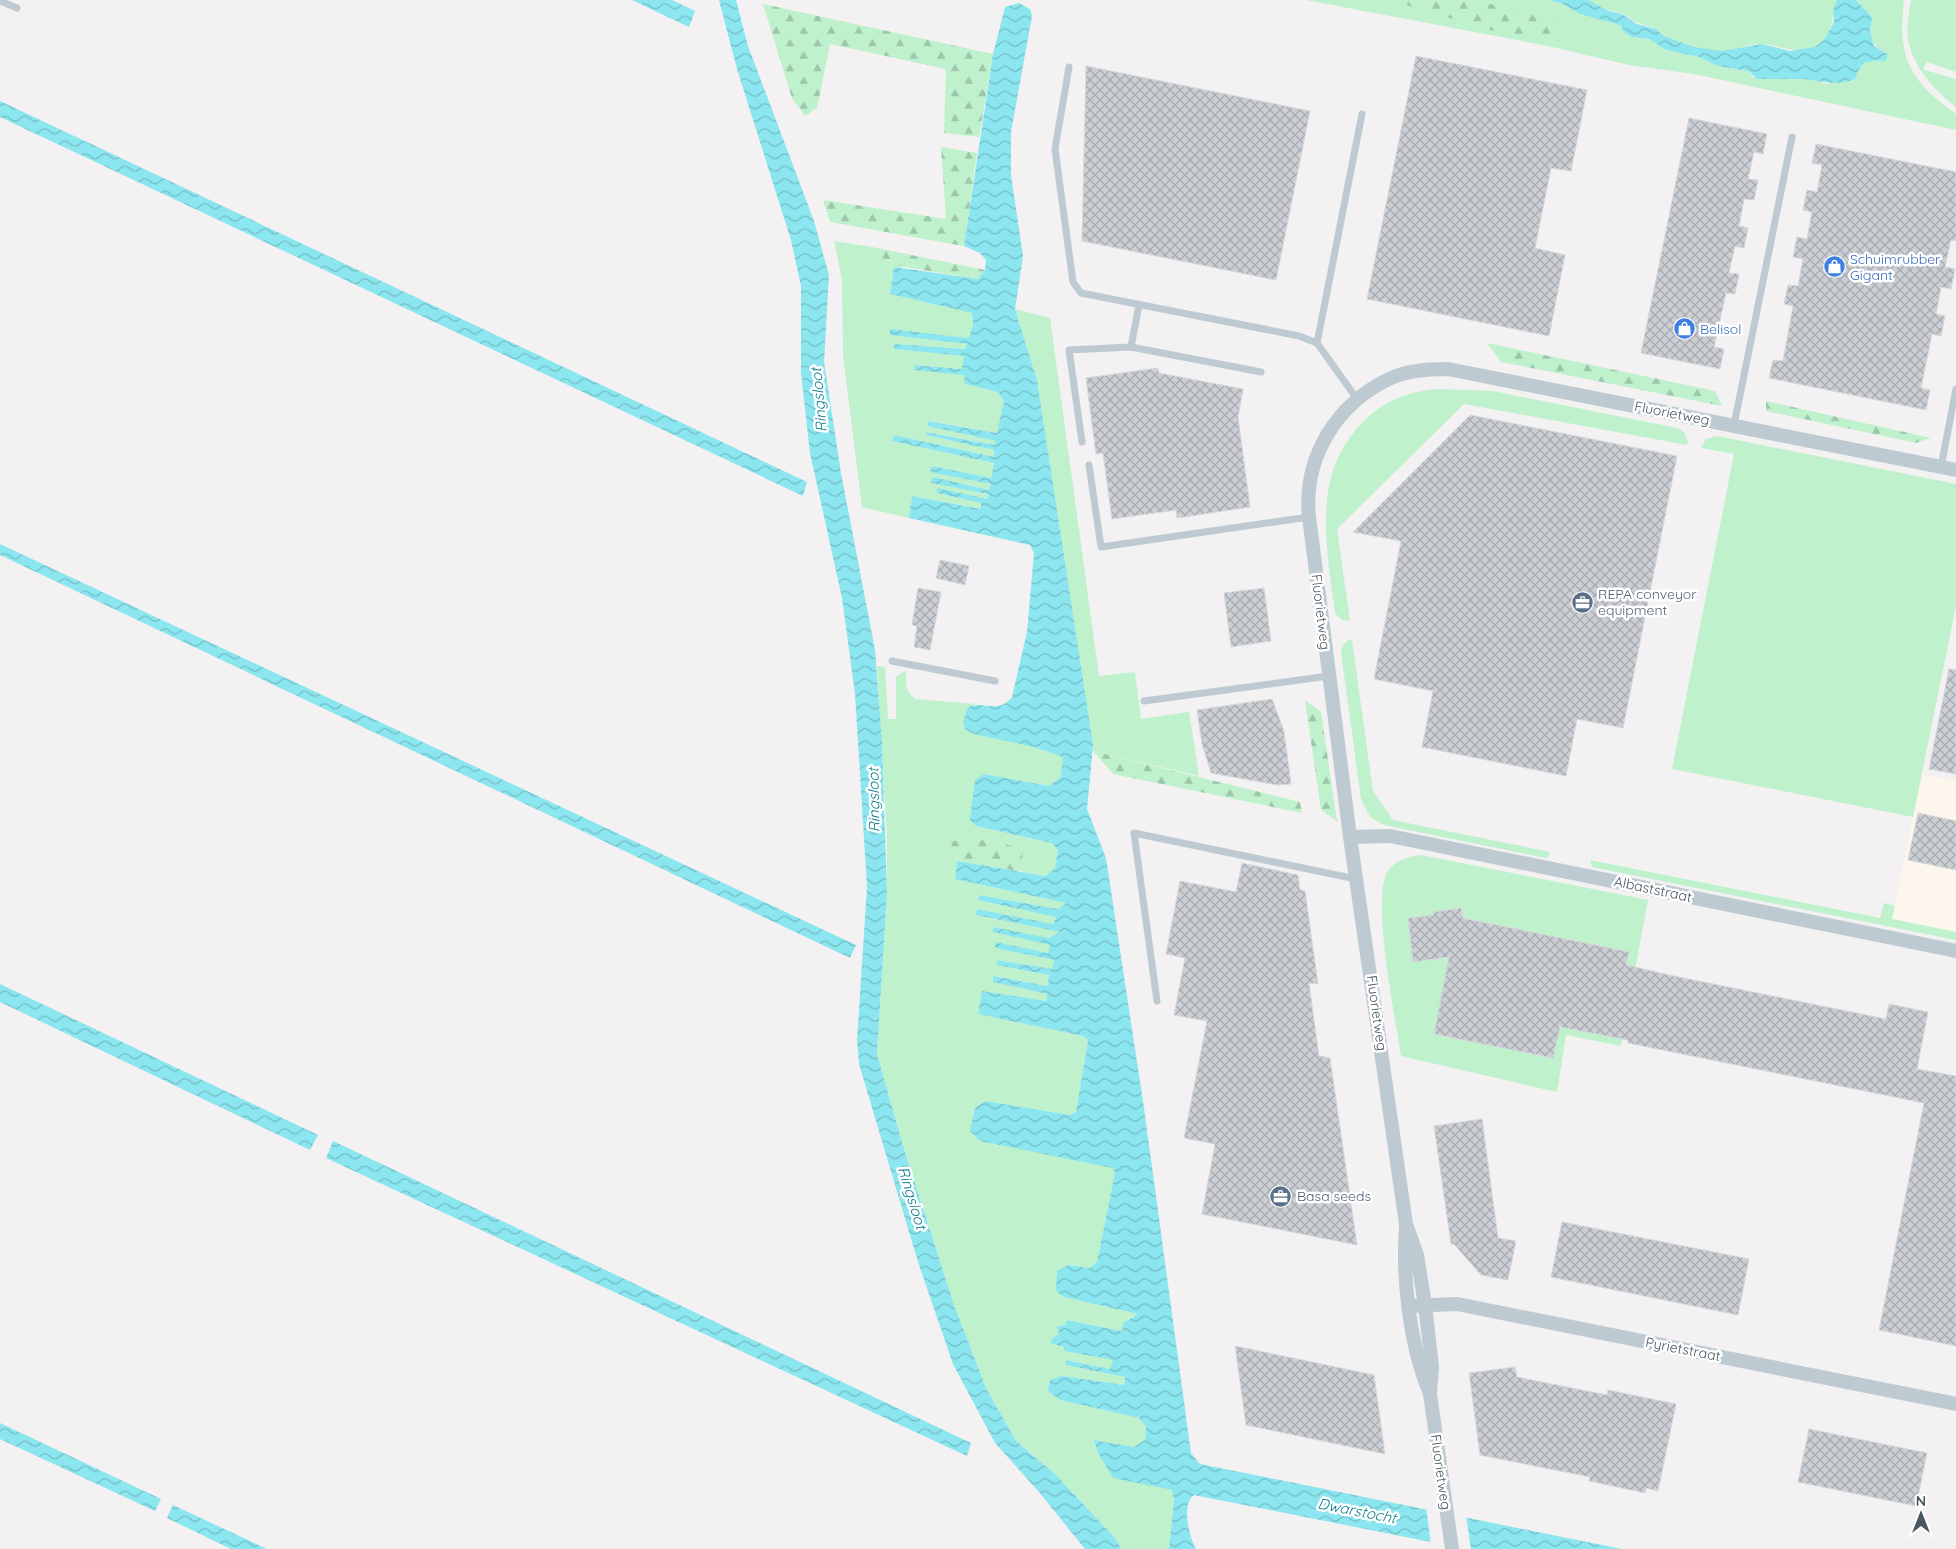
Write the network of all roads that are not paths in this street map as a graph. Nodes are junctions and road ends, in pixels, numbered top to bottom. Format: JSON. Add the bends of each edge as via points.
{"nodes":[{"id":1,"x":0,"y":1,"type":"edge"},
{"id":2,"x":17,"y":8,"type":"dead end"},
{"id":3,"x":1069,"y":67,"type":"dead end"},
{"id":4,"x":1362,"y":114,"type":"dead end"},
{"id":5,"x":1792,"y":137,"type":"dead end"},
{"id":6,"x":1139,"y":305,"type":"junction"},
{"id":7,"x":1317,"y":343,"type":"junction"},
{"id":8,"x":1131,"y":347,"type":"junction"},
{"id":9,"x":1261,"y":372,"type":"dead end"},
{"id":10,"x":1956,"y":390,"type":"edge"},
{"id":11,"x":1357,"y":399,"type":"junction"},
{"id":12,"x":1734,"y":425,"type":"junction"},
{"id":13,"x":1082,"y":442,"type":"dead end"},
{"id":14,"x":1089,"y":465,"type":"dead end"},
{"id":15,"x":1941,"y":467,"type":"junction"},
{"id":16,"x":1956,"y":470,"type":"edge"},
{"id":17,"x":1309,"y":517,"type":"junction"},
{"id":18,"x":892,"y":661,"type":"dead end"},
{"id":19,"x":1329,"y":676,"type":"junction"},
{"id":20,"x":995,"y":681,"type":"dead end"},
{"id":21,"x":1144,"y":701,"type":"dead end"},
{"id":22,"x":1350,"y":837,"type":"junction"},
{"id":23,"x":1357,"y":879,"type":"junction"},
{"id":24,"x":1956,"y":951,"type":"edge"},
{"id":25,"x":1157,"y":1001,"type":"dead end"},
{"id":26,"x":1406,"y":1224,"type":"junction"},
{"id":27,"x":1425,"y":1305,"type":"junction"},
{"id":28,"x":1409,"y":1306,"type":"junction"},
{"id":29,"x":1430,"y":1394,"type":"junction"},
{"id":30,"x":1956,"y":1404,"type":"edge"},
{"id":31,"x":1452,"y":1549,"type":"edge"}],
"edges":[{"from":1,"to":2,"type":"lane"},
{"from":3,"to":6,"type":"lane","via":[[1055,148],[1073,282],[1081,293]]},
{"from":4,"to":7,"type":"lane"},
{"from":5,"to":12,"type":"lane"},
{"from":6,"to":7,"type":"lane","via":[[1299,336]]},
{"from":6,"to":8,"type":"lane"},
{"from":7,"to":11,"type":"lane"},
{"from":8,"to":9,"type":"lane"},
{"from":8,"to":13,"type":"lane","via":[[1069,350]]},
{"from":10,"to":15,"type":"lane"},
{"from":11,"to":12,"type":"street","name":"Fluorietweg","via":[[1392,377],[1423,370],[1448,369]]},
{"from":11,"to":17,"type":"street","name":"Fluorietweg","via":[[1321,443],[1308,489]]},
{"from":12,"to":15,"type":"street","name":"Fluorietweg"},
{"from":14,"to":17,"type":"lane","via":[[1101,547]]},
{"from":15,"to":16,"type":"street","name":"Fluorietweg"},
{"from":17,"to":19,"type":"street","name":"Fluorietweg"},
{"from":18,"to":20,"type":"lane"},
{"from":19,"to":21,"type":"lane"},
{"from":19,"to":22,"type":"street","name":"Fluorietweg"},
{"from":22,"to":23,"type":"street","name":"Fluorietweg"},
{"from":22,"to":24,"type":"street","name":"Albaststraat","via":[[1390,836]]},
{"from":23,"to":25,"type":"lane","via":[[1134,833]]},
{"from":23,"to":26,"type":"street","name":"Fluorietweg"},
{"from":26,"to":27,"type":"street","name":"Fluorietweg","via":[[1417,1255]]},
{"from":26,"to":28,"type":"street","name":"Fluorietweg","via":[[1404,1254]]},
{"from":27,"to":28,"type":"street","name":"Pyrietstraat"},
{"from":27,"to":29,"type":"street","name":"Fluorietweg","via":[[1432,1366]]},
{"from":27,"to":30,"type":"street","name":"Pyrietstraat","via":[[1456,1304]]},
{"from":28,"to":29,"type":"street","name":"Fluorietweg","via":[[1419,1368]]},
{"from":29,"to":31,"type":"street","name":"Fluorietweg"}]}
